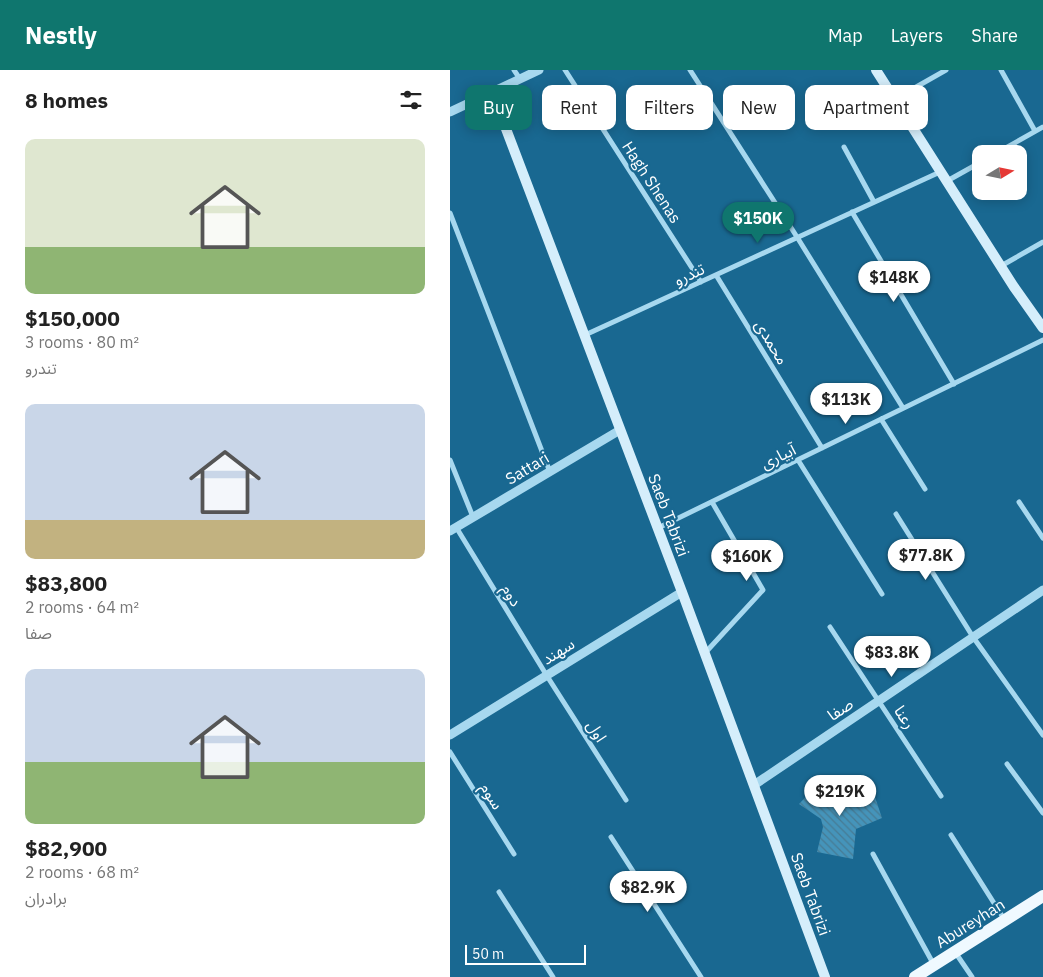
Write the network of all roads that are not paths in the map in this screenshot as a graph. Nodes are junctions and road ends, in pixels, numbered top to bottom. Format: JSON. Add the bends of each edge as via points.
{"nodes":[{"id":1,"x":514,"y":70,"type":"edge"},
{"id":2,"x":539,"y":70,"type":"edge"},
{"id":3,"x":565,"y":70,"type":"edge"},
{"id":4,"x":690,"y":70,"type":"edge"},
{"id":5,"x":876,"y":70,"type":"edge"},
{"id":6,"x":946,"y":70,"type":"edge"},
{"id":7,"x":1000,"y":70,"type":"edge"},
{"id":8,"x":520,"y":79,"type":"junction"},
{"id":9,"x":507,"y":85,"type":"edge"},
{"id":10,"x":886,"y":85,"type":"edge"},
{"id":11,"x":920,"y":85,"type":"edge"},
{"id":12,"x":465,"y":105,"type":"edge"},
{"id":13,"x":450,"y":112,"type":"edge"},
{"id":14,"x":1043,"y":127,"type":"edge"},
{"id":15,"x":506,"y":130,"type":"edge"},
{"id":16,"x":915,"y":130,"type":"edge"},
{"id":17,"x":1035,"y":131,"type":"junction"},
{"id":18,"x":1011,"y":145,"type":"edge"},
{"id":19,"x":844,"y":147,"type":"dead end"},
{"id":20,"x":972,"y":167,"type":"edge"},
{"id":21,"x":941,"y":171,"type":"junction"},
{"id":22,"x":947,"y":181,"type":"junction"},
{"id":23,"x":874,"y":202,"type":"junction"},
{"id":24,"x":852,"y":212,"type":"junction"},
{"id":25,"x":450,"y":213,"type":"edge"},
{"id":26,"x":797,"y":237,"type":"junction"},
{"id":27,"x":1043,"y":242,"type":"edge"},
{"id":28,"x":1001,"y":267,"type":"junction"},
{"id":29,"x":716,"y":275,"type":"junction"},
{"id":30,"x":701,"y":282,"type":"junction"},
{"id":31,"x":1043,"y":328,"type":"edge"},
{"id":32,"x":584,"y":336,"type":"junction"},
{"id":33,"x":1043,"y":340,"type":"edge"},
{"id":34,"x":954,"y":384,"type":"junction"},
{"id":35,"x":903,"y":408,"type":"junction"},
{"id":36,"x":881,"y":419,"type":"junction"},
{"id":37,"x":620,"y":430,"type":"junction"},
{"id":38,"x":822,"y":448,"type":"junction"},
{"id":39,"x":450,"y":460,"type":"edge"},
{"id":40,"x":798,"y":460,"type":"junction"},
{"id":41,"x":550,"y":472,"type":"junction"},
{"id":42,"x":925,"y":489,"type":"dead end"},
{"id":43,"x":712,"y":502,"type":"junction"},
{"id":44,"x":1019,"y":502,"type":"dead end"},
{"id":45,"x":896,"y":514,"type":"dead end"},
{"id":46,"x":473,"y":518,"type":"junction"},
{"id":47,"x":658,"y":528,"type":"junction"},
{"id":48,"x":453,"y":529,"type":"edge"},
{"id":49,"x":1043,"y":538,"type":"edge"},
{"id":50,"x":1043,"y":590,"type":"edge"},
{"id":51,"x":682,"y":592,"type":"junction"},
{"id":52,"x":882,"y":594,"type":"dead end"},
{"id":53,"x":830,"y":627,"type":"dead end"},
{"id":54,"x":973,"y":637,"type":"junction"},
{"id":55,"x":705,"y":653,"type":"junction"},
{"id":56,"x":547,"y":676,"type":"junction"},
{"id":57,"x":879,"y":700,"type":"junction"},
{"id":58,"x":450,"y":735,"type":"edge"},
{"id":59,"x":1043,"y":735,"type":"edge"},
{"id":60,"x":450,"y":752,"type":"edge"},
{"id":61,"x":1008,"y":764,"type":"dead end"},
{"id":62,"x":754,"y":785,"type":"junction"},
{"id":63,"x":941,"y":796,"type":"dead end"},
{"id":64,"x":626,"y":800,"type":"dead end"},
{"id":65,"x":1043,"y":813,"type":"edge"},
{"id":66,"x":951,"y":835,"type":"dead end"},
{"id":67,"x":612,"y":837,"type":"dead end"},
{"id":68,"x":514,"y":854,"type":"dead end"},
{"id":69,"x":873,"y":854,"type":"dead end"},
{"id":70,"x":499,"y":892,"type":"dead end"},
{"id":71,"x":1043,"y":896,"type":"edge"},
{"id":72,"x":1006,"y":920,"type":"junction"},
{"id":73,"x":955,"y":951,"type":"junction"},
{"id":74,"x":934,"y":965,"type":"junction"},
{"id":75,"x":553,"y":977,"type":"edge"},
{"id":76,"x":701,"y":977,"type":"edge"},
{"id":77,"x":826,"y":977,"type":"edge"},
{"id":78,"x":915,"y":977,"type":"edge"},
{"id":79,"x":972,"y":977,"type":"edge"}],
"edges":[{"from":1,"to":8,"type":"street"},
{"from":2,"to":8,"type":"street"},
{"from":3,"to":30,"type":"street","name":"Hagh Shenas"},
{"from":4,"to":26,"type":"street"},
{"from":5,"to":10,"type":"main road"},
{"from":6,"to":11,"type":"street"},
{"from":7,"to":17,"type":"street"},
{"from":8,"to":9,"type":"street"},
{"from":12,"to":13,"type":"street"},
{"from":14,"to":17,"type":"street"},
{"from":15,"to":32,"type":"main road","name":"Saeb Tabrizi"},
{"from":16,"to":21,"type":"main road"},
{"from":17,"to":18,"type":"street"},
{"from":19,"to":23,"type":"street"},
{"from":20,"to":22,"type":"street"},
{"from":21,"to":22,"type":"main road"},
{"from":21,"to":23,"type":"street","name":"تندرو"},
{"from":22,"to":28,"type":"main road"},
{"from":23,"to":24,"type":"street","name":"تندرو"},
{"from":24,"to":26,"type":"street","name":"تندرو"},
{"from":24,"to":34,"type":"street"},
{"from":25,"to":41,"type":"street"},
{"from":26,"to":29,"type":"street","name":"تندرو"},
{"from":26,"to":35,"type":"street"},
{"from":27,"to":28,"type":"street"},
{"from":28,"to":31,"type":"main road"},
{"from":29,"to":30,"type":"street","name":"تندرو"},
{"from":29,"to":38,"type":"street","name":"محمدی"},
{"from":30,"to":32,"type":"street","name":"تندرو"},
{"from":32,"to":37,"type":"main road","name":"Saeb Tabrizi"},
{"from":33,"to":34,"type":"street","name":"آبیاری"},
{"from":34,"to":35,"type":"street","name":"آبیاری"},
{"from":35,"to":36,"type":"street","name":"آبیاری"},
{"from":36,"to":38,"type":"street","name":"آبیاری"},
{"from":36,"to":42,"type":"street"},
{"from":37,"to":41,"type":"street","name":"Sattari"},
{"from":37,"to":47,"type":"main road","name":"Saeb Tabrizi"},
{"from":38,"to":40,"type":"street","name":"آبیاری"},
{"from":39,"to":46,"type":"street"},
{"from":40,"to":43,"type":"street","name":"آبیاری"},
{"from":40,"to":52,"type":"street"},
{"from":41,"to":46,"type":"street","name":"Sattari"},
{"from":43,"to":47,"type":"street","name":"آبیاری"},
{"from":43,"to":55,"type":"street","via":[[764,590]]},
{"from":44,"to":49,"type":"street"},
{"from":45,"to":54,"type":"street"},
{"from":46,"to":48,"type":"street","name":"Sattari"},
{"from":47,"to":51,"type":"main road","name":"Saeb Tabrizi"},
{"from":48,"to":56,"type":"street","name":"دوم"},
{"from":50,"to":54,"type":"street","name":"صفا"},
{"from":51,"to":55,"type":"main road","name":"Saeb Tabrizi"},
{"from":51,"to":56,"type":"street","name":"سهند"},
{"from":53,"to":57,"type":"street","name":"رعنا"},
{"from":54,"to":57,"type":"street","name":"صفا"},
{"from":54,"to":59,"type":"street"},
{"from":55,"to":62,"type":"main road","name":"Saeb Tabrizi"},
{"from":56,"to":58,"type":"street","name":"سهند"},
{"from":56,"to":64,"type":"street","name":"اول"},
{"from":57,"to":62,"type":"street","name":"صفا"},
{"from":57,"to":63,"type":"street","name":"رعنا"},
{"from":60,"to":68,"type":"street","name":"سوم"},
{"from":61,"to":65,"type":"street"},
{"from":62,"to":77,"type":"main road","name":"Saeb Tabrizi"},
{"from":66,"to":72,"type":"street"},
{"from":67,"to":76,"type":"street"},
{"from":69,"to":74,"type":"street"},
{"from":70,"to":75,"type":"street"},
{"from":71,"to":72,"type":"main road","name":"Abureyhan"},
{"from":72,"to":73,"type":"main road","name":"Abureyhan"},
{"from":73,"to":74,"type":"main road","name":"Abureyhan"},
{"from":73,"to":79,"type":"street"},
{"from":74,"to":78,"type":"main road","name":"Abureyhan"}]}
